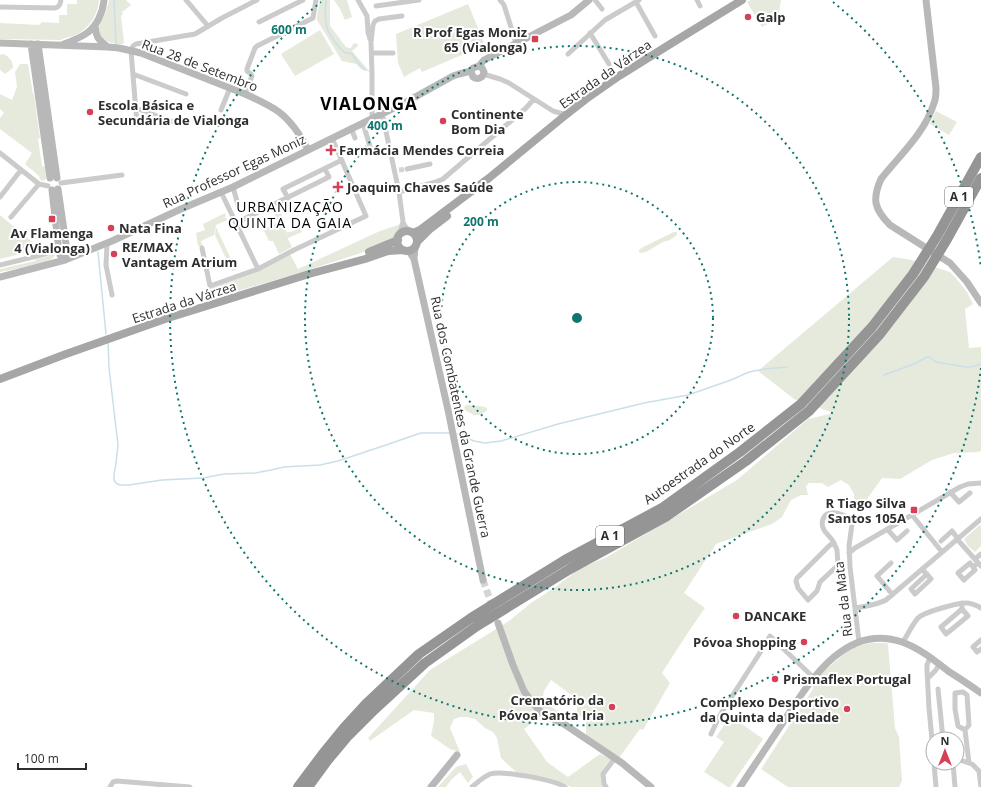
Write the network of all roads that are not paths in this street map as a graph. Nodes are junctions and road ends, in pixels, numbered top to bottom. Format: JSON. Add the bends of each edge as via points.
{"nodes":[{"id":1,"x":61,"y":0,"type":"edge"},
{"id":2,"x":104,"y":0,"type":"edge"},
{"id":3,"x":186,"y":0,"type":"edge"},
{"id":4,"x":257,"y":0,"type":"edge"},
{"id":5,"x":303,"y":0,"type":"edge"},
{"id":6,"x":316,"y":0,"type":"edge"},
{"id":7,"x":358,"y":0,"type":"edge"},
{"id":8,"x":419,"y":0,"type":"edge"},
{"id":9,"x":500,"y":0,"type":"edge"},
{"id":10,"x":589,"y":0,"type":"edge"},
{"id":11,"x":595,"y":0,"type":"edge"},
{"id":12,"x":697,"y":0,"type":"edge"},
{"id":13,"x":742,"y":0,"type":"edge"},
{"id":14,"x":926,"y":0,"type":"edge"},
{"id":15,"x":638,"y":1,"type":"edge"},
{"id":16,"x":398,"y":2,"type":"edge"},
{"id":17,"x":376,"y":6,"type":"dead end"},
{"id":18,"x":700,"y":6,"type":"dead end"},
{"id":19,"x":0,"y":7,"type":"edge"},
{"id":20,"x":602,"y":10,"type":"dead end"},
{"id":21,"x":402,"y":16,"type":"dead end"},
{"id":22,"x":259,"y":22,"type":"dead end"},
{"id":23,"x":95,"y":25,"type":"junction"},
{"id":24,"x":208,"y":26,"type":"junction"},
{"id":25,"x":590,"y":33,"type":"junction"},
{"id":26,"x":655,"y":36,"type":"dead end"},
{"id":27,"x":371,"y":42,"type":"junction"},
{"id":28,"x":0,"y":43,"type":"edge"},
{"id":29,"x":34,"y":44,"type":"junction"},
{"id":30,"x":516,"y":44,"type":"junction"},
{"id":31,"x":62,"y":45,"type":"junction"},
{"id":32,"x":108,"y":47,"type":"junction"},
{"id":33,"x":130,"y":51,"type":"junction"},
{"id":34,"x":372,"y":53,"type":"junction"},
{"id":35,"x":393,"y":53,"type":"dead end"},
{"id":36,"x":568,"y":54,"type":"dead end"},
{"id":37,"x":609,"y":64,"type":"dead end"},
{"id":38,"x":479,"y":66,"type":"junction"},
{"id":39,"x":472,"y":71,"type":"junction"},
{"id":40,"x":133,"y":74,"type":"junction"},
{"id":41,"x":483,"y":74,"type":"junction"},
{"id":42,"x":230,"y":88,"type":"junction"},
{"id":43,"x":186,"y":94,"type":"dead end"},
{"id":44,"x":245,"y":94,"type":"junction"},
{"id":45,"x":534,"y":99,"type":"junction"},
{"id":46,"x":136,"y":108,"type":"junction"},
{"id":47,"x":222,"y":110,"type":"dead end"},
{"id":48,"x":553,"y":111,"type":"junction"},
{"id":49,"x":570,"y":111,"type":"junction"},
{"id":50,"x":382,"y":113,"type":"junction"},
{"id":51,"x":372,"y":118,"type":"junction"},
{"id":52,"x":176,"y":123,"type":"dead end"},
{"id":53,"x":362,"y":123,"type":"junction"},
{"id":54,"x":137,"y":124,"type":"dead end"},
{"id":55,"x":554,"y":124,"type":"junction"},
{"id":56,"x":351,"y":128,"type":"junction"},
{"id":57,"x":332,"y":138,"type":"junction"},
{"id":58,"x":355,"y":138,"type":"dead end"},
{"id":59,"x":308,"y":150,"type":"junction"},
{"id":60,"x":371,"y":150,"type":"dead end"},
{"id":61,"x":0,"y":153,"type":"edge"},
{"id":62,"x":981,"y":157,"type":"edge"},
{"id":63,"x":342,"y":160,"type":"junction"},
{"id":64,"x":430,"y":164,"type":"dead end"},
{"id":65,"x":324,"y":168,"type":"junction"},
{"id":66,"x":407,"y":169,"type":"tunnel mouth"},
{"id":67,"x":21,"y":170,"type":"junction"},
{"id":68,"x":122,"y":175,"type":"dead end"},
{"id":69,"x":489,"y":178,"type":"junction"},
{"id":70,"x":981,"y":178,"type":"edge"},
{"id":71,"x":39,"y":184,"type":"junction"},
{"id":72,"x":54,"y":184,"type":"junction"},
{"id":73,"x":233,"y":187,"type":"junction"},
{"id":74,"x":222,"y":192,"type":"junction"},
{"id":75,"x":399,"y":192,"type":"junction"},
{"id":76,"x":0,"y":197,"type":"edge"},
{"id":77,"x":288,"y":198,"type":"junction"},
{"id":78,"x":238,"y":205,"type":"dead end"},
{"id":79,"x":11,"y":218,"type":"dead end"},
{"id":80,"x":403,"y":222,"type":"junction"},
{"id":81,"x":236,"y":223,"type":"junction"},
{"id":82,"x":411,"y":233,"type":"junction"},
{"id":83,"x":398,"y":238,"type":"junction"},
{"id":84,"x":942,"y":239,"type":"junction"},
{"id":85,"x":58,"y":242,"type":"junction"},
{"id":86,"x":107,"y":244,"type":"junction"},
{"id":87,"x":202,"y":248,"type":"dead end"},
{"id":88,"x":411,"y":248,"type":"junction"},
{"id":89,"x":63,"y":252,"type":"junction"},
{"id":90,"x":76,"y":256,"type":"junction"},
{"id":91,"x":65,"y":260,"type":"junction"},
{"id":92,"x":54,"y":263,"type":"junction"},
{"id":93,"x":0,"y":265,"type":"edge"},
{"id":94,"x":258,"y":269,"type":"junction"},
{"id":95,"x":309,"y":274,"type":"junction"},
{"id":96,"x":0,"y":277,"type":"edge"},
{"id":97,"x":112,"y":295,"type":"dead end"},
{"id":98,"x":981,"y":303,"type":"edge"},
{"id":99,"x":66,"y":354,"type":"junction"},
{"id":100,"x":0,"y":373,"type":"edge"},
{"id":101,"x":0,"y":379,"type":"edge"},
{"id":102,"x":981,"y":483,"type":"edge"},
{"id":103,"x":950,"y":492,"type":"junction"},
{"id":104,"x":970,"y":493,"type":"dead end"},
{"id":105,"x":912,"y":515,"type":"junction"},
{"id":106,"x":981,"y":519,"type":"edge"},
{"id":107,"x":887,"y":530,"type":"junction"},
{"id":108,"x":908,"y":531,"type":"dead end"},
{"id":109,"x":958,"y":539,"type":"junction"},
{"id":110,"x":941,"y":541,"type":"dead end"},
{"id":111,"x":834,"y":543,"type":"junction"},
{"id":112,"x":942,"y":552,"type":"junction"},
{"id":113,"x":849,"y":553,"type":"junction"},
{"id":114,"x":981,"y":554,"type":"edge"},
{"id":115,"x":891,"y":563,"type":"dead end"},
{"id":116,"x":978,"y":563,"type":"edge"},
{"id":117,"x":973,"y":567,"type":"dead end"},
{"id":118,"x":922,"y":569,"type":"junction"},
{"id":119,"x":927,"y":574,"type":"dead end"},
{"id":120,"x":483,"y":580,"type":"tunnel mouth"},
{"id":121,"x":892,"y":594,"type":"junction"},
{"id":122,"x":962,"y":603,"type":"junction"},
{"id":123,"x":856,"y":608,"type":"junction"},
{"id":124,"x":981,"y":608,"type":"edge"},
{"id":125,"x":962,"y":610,"type":"junction"},
{"id":126,"x":498,"y":623,"type":"dead end"},
{"id":127,"x":981,"y":640,"type":"edge"},
{"id":128,"x":860,"y":642,"type":"junction"},
{"id":129,"x":903,"y":642,"type":"junction"},
{"id":130,"x":981,"y":649,"type":"edge"},
{"id":131,"x":930,"y":658,"type":"junction"},
{"id":132,"x":940,"y":664,"type":"junction"},
{"id":133,"x":814,"y":678,"type":"junction"},
{"id":134,"x":928,"y":678,"type":"junction"},
{"id":135,"x":938,"y":689,"type":"dead end"},
{"id":136,"x":981,"y":693,"type":"edge"},
{"id":137,"x":965,"y":730,"type":"junction"},
{"id":138,"x":931,"y":731,"type":"edge"},
{"id":139,"x":942,"y":731,"type":"edge"},
{"id":140,"x":711,"y":734,"type":"dead end"},
{"id":141,"x":457,"y":755,"type":"dead end"},
{"id":142,"x":615,"y":758,"type":"junction"},
{"id":143,"x":965,"y":761,"type":"edge"},
{"id":144,"x":969,"y":762,"type":"junction"},
{"id":145,"x":935,"y":771,"type":"edge"},
{"id":146,"x":954,"y":771,"type":"edge"},
{"id":147,"x":110,"y":786,"type":"edge"},
{"id":148,"x":190,"y":787,"type":"edge"},
{"id":149,"x":298,"y":787,"type":"edge"},
{"id":150,"x":308,"y":787,"type":"edge"},
{"id":151,"x":431,"y":787,"type":"edge"},
{"id":152,"x":472,"y":787,"type":"edge"},
{"id":153,"x":565,"y":787,"type":"edge"},
{"id":154,"x":606,"y":787,"type":"edge"},
{"id":155,"x":651,"y":787,"type":"edge"},
{"id":156,"x":740,"y":787,"type":"edge"},
{"id":157,"x":936,"y":787,"type":"edge"},
{"id":158,"x":955,"y":787,"type":"edge"},
{"id":159,"x":981,"y":787,"type":"edge"}],
"edges":[{"from":1,"to":19,"type":"street","via":[[60,5],[55,8]]},
{"from":2,"to":23,"type":"street"},
{"from":3,"to":24,"type":"street"},
{"from":4,"to":24,"type":"street"},
{"from":5,"to":22,"type":"street"},
{"from":6,"to":44,"type":"street","via":[[313,18],[255,48],[247,70],[252,76]]},
{"from":7,"to":27,"type":"street","via":[[368,16]]},
{"from":8,"to":16,"type":"street"},
{"from":9,"to":30,"type":"street","via":[[504,4]]},
{"from":10,"to":30,"type":"street","name":"Rua Professor Egas Moniz","via":[[571,15]]},
{"from":11,"to":20,"type":"street"},
{"from":12,"to":18,"type":"street"},
{"from":13,"to":49,"type":"main road","name":"Estrada da Várzea","via":[[620,76]]},
{"from":14,"to":98,"type":"street","via":[[936,88],[934,102],[922,128],[881,179],[875,199],[882,217],[890,225],[950,263]]},
{"from":15,"to":25,"type":"street","via":[[605,20]]},
{"from":15,"to":26,"type":"street"},
{"from":16,"to":17,"type":"street"},
{"from":21,"to":27,"type":"street","via":[[375,21]]},
{"from":23,"to":31,"type":"street","via":[[89,32]]},
{"from":23,"to":32,"type":"street","via":[[98,38]]},
{"from":24,"to":33,"type":"street","via":[[192,34],[136,44]]},
{"from":25,"to":36,"type":"street"},
{"from":25,"to":37,"type":"street"},
{"from":27,"to":34,"type":"street"},
{"from":28,"to":29,"type":"street","name":"Rua 28 de Setembro"},
{"from":29,"to":31,"type":"street","name":"Rua 28 de Setembro"},
{"from":29,"to":72,"type":"street"},
{"from":30,"to":38,"type":"street","name":"Rua Professor Egas Moniz","via":[[484,60]]},
{"from":31,"to":32,"type":"street","name":"Rua 28 de Setembro"},
{"from":32,"to":33,"type":"street","name":"Rua 28 de Setembro"},
{"from":33,"to":40,"type":"street"},
{"from":33,"to":42,"type":"street","name":"Rua 28 de Setembro"},
{"from":34,"to":35,"type":"street"},
{"from":34,"to":51,"type":"street"},
{"from":38,"to":39,"type":"street","name":"Rua Professor Egas Moniz"},
{"from":38,"to":41,"type":"street"},
{"from":39,"to":41,"type":"street","via":[[473,77],[481,78]]},
{"from":39,"to":50,"type":"street","name":"Rua Professor Egas Moniz","via":[[453,76]]},
{"from":40,"to":43,"type":"street"},
{"from":40,"to":46,"type":"street"},
{"from":41,"to":45,"type":"street","via":[[509,82]]},
{"from":42,"to":44,"type":"street","name":"Rua 28 de Setembro"},
{"from":42,"to":47,"type":"street"},
{"from":44,"to":59,"type":"street","name":"Rua 28 de Setembro","via":[[280,112]]},
{"from":45,"to":48,"type":"street"},
{"from":45,"to":75,"type":"street","via":[[443,179]]},
{"from":46,"to":52,"type":"street"},
{"from":46,"to":54,"type":"street"},
{"from":48,"to":49,"type":"street","via":[[563,114]]},
{"from":48,"to":55,"type":"street","via":[[556,116]]},
{"from":49,"to":55,"type":"main road","name":"Estrada da Várzea"},
{"from":50,"to":51,"type":"street","name":"Rua Professor Egas Moniz"},
{"from":50,"to":75,"type":"street"},
{"from":51,"to":53,"type":"street","name":"Rua Professor Egas Moniz"},
{"from":53,"to":56,"type":"street","name":"Rua Professor Egas Moniz"},
{"from":53,"to":60,"type":"street"},
{"from":55,"to":69,"type":"main road","name":"Estrada da Várzea"},
{"from":56,"to":57,"type":"street","name":"Rua Professor Egas Moniz"},
{"from":56,"to":58,"type":"street"},
{"from":57,"to":59,"type":"street","name":"Rua Professor Egas Moniz"},
{"from":57,"to":63,"type":"street"},
{"from":59,"to":73,"type":"street","name":"Rua Professor Egas Moniz"},
{"from":61,"to":67,"type":"street"},
{"from":62,"to":84,"type":"highway","name":"Autoestrada do Norte","number":"A 1"},
{"from":63,"to":65,"type":"street"},
{"from":63,"to":94,"type":"street","via":[[366,216]]},
{"from":64,"to":66,"type":"street"},
{"from":65,"to":77,"type":"street","via":[[283,189]]},
{"from":65,"to":77,"type":"street","via":[[329,177]]},
{"from":67,"to":71,"type":"street"},
{"from":67,"to":76,"type":"street"},
{"from":68,"to":72,"type":"street"},
{"from":69,"to":82,"type":"main road","name":"Estrada da Várzea","via":[[420,230]]},
{"from":69,"to":88,"type":"main road","name":"Estrada da Várzea"},
{"from":70,"to":84,"type":"highway","name":"Autoestrada do Norte","number":"A 1"},
{"from":71,"to":72,"type":"street"},
{"from":71,"to":79,"type":"street"},
{"from":72,"to":85,"type":"street"},
{"from":72,"to":89,"type":"street"},
{"from":73,"to":74,"type":"street","name":"Rua Professor Egas Moniz"},
{"from":73,"to":78,"type":"street"},
{"from":74,"to":81,"type":"street"},
{"from":74,"to":86,"type":"street","name":"Rua Professor Egas Moniz"},
{"from":75,"to":80,"type":"street"},
{"from":77,"to":81,"type":"street"},
{"from":80,"to":82,"type":"street"},
{"from":80,"to":83,"type":"street"},
{"from":81,"to":94,"type":"street"},
{"from":82,"to":83,"type":"main road","name":"Estrada da Várzea","via":[[404,232]]},
{"from":82,"to":88,"type":"main road","via":[[416,238]]},
{"from":83,"to":88,"type":"main road","via":[[399,246]]},
{"from":83,"to":95,"type":"main road","name":"Estrada da Várzea","via":[[376,250]]},
{"from":84,"to":149,"type":"highway","name":"Autoestrada do Norte","number":"A 1","via":[[872,327],[801,404],[662,508],[565,560],[419,654],[344,728]]},
{"from":84,"to":150,"type":"highway","name":"Autoestrada do Norte","number":"A 1","via":[[924,277],[880,334],[809,411],[746,461],[668,516],[564,573],[477,626],[425,663],[347,737]]},
{"from":85,"to":89,"type":"street"},
{"from":85,"to":93,"type":"street","via":[[53,250],[45,254]]},
{"from":86,"to":90,"type":"street","name":"Rua Professor Egas Moniz"},
{"from":86,"to":97,"type":"street","via":[[106,265]]},
{"from":87,"to":94,"type":"street","via":[[210,286]]},
{"from":88,"to":95,"type":"main road","name":"Estrada da Várzea","via":[[388,251]]},
{"from":88,"to":120,"type":"street","name":"Rua dos Combatentes da Grande Guerra"},
{"from":89,"to":90,"type":"street"},
{"from":89,"to":91,"type":"street","via":[[67,256]]},
{"from":89,"to":92,"type":"street"},
{"from":90,"to":91,"type":"street","name":"Rua Professor Egas Moniz"},
{"from":91,"to":92,"type":"street","name":"Rua Professor Egas Moniz"},
{"from":92,"to":96,"type":"street","name":"Rua Professor Egas Moniz"},
{"from":95,"to":99,"type":"main road","name":"Estrada da Várzea","via":[[168,318]]},
{"from":99,"to":100,"type":"main road","name":"Estrada da Várzea"},
{"from":99,"to":101,"type":"main road","name":"Estrada da Várzea"},
{"from":102,"to":103,"type":"street","via":[[964,485]]},
{"from":103,"to":104,"type":"street","via":[[959,502]]},
{"from":103,"to":105,"type":"street"},
{"from":105,"to":107,"type":"street"},
{"from":105,"to":112,"type":"street"},
{"from":106,"to":109,"type":"street"},
{"from":107,"to":108,"type":"street","via":[[896,540]]},
{"from":107,"to":113,"type":"street"},
{"from":109,"to":110,"type":"street","via":[[952,531]]},
{"from":109,"to":112,"type":"street"},
{"from":109,"to":116,"type":"street"},
{"from":111,"to":111,"type":"street","via":[[797,578],[798,588],[808,600],[817,591],[820,582],[838,565]]},
{"from":111,"to":113,"type":"street","name":"Rua da Mata","via":[[824,530],[822,522],[824,516],[833,512],[848,517],[852,524]]},
{"from":112,"to":118,"type":"street"},
{"from":113,"to":123,"type":"street","name":"Rua da Mata"},
{"from":114,"to":116,"type":"street"},
{"from":115,"to":121,"type":"street","via":[[877,576]]},
{"from":116,"to":117,"type":"street"},
{"from":118,"to":119,"type":"street"},
{"from":118,"to":121,"type":"street"},
{"from":121,"to":123,"type":"street","via":[[882,602]]},
{"from":122,"to":124,"type":"street"},
{"from":122,"to":125,"type":"street"},
{"from":122,"to":129,"type":"street","via":[[921,616]]},
{"from":123,"to":128,"type":"street","name":"Rua da Mata"},
{"from":125,"to":125,"type":"street","via":[[941,627],[946,634],[968,616]]},
{"from":126,"to":142,"type":"street","via":[[513,665],[530,701],[542,713],[564,724]]},
{"from":127,"to":130,"type":"street","via":[[973,647],[978,652]]},
{"from":128,"to":129,"type":"street","via":[[882,638]]},
{"from":128,"to":133,"type":"street","via":[[848,647],[825,664]]},
{"from":129,"to":131,"type":"street"},
{"from":131,"to":132,"type":"street"},
{"from":131,"to":134,"type":"street","via":[[927,665]]},
{"from":132,"to":134,"type":"street"},
{"from":132,"to":136,"type":"street"},
{"from":133,"to":140,"type":"street","via":[[770,636],[720,715]]},
{"from":133,"to":156,"type":"street"},
{"from":134,"to":138,"type":"street"},
{"from":135,"to":139,"type":"street"},
{"from":137,"to":137,"type":"street","via":[[969,725],[967,695],[963,692],[955,693],[958,726]]},
{"from":137,"to":144,"type":"street"},
{"from":141,"to":151,"type":"street"},
{"from":142,"to":154,"type":"street","via":[[603,774]]},
{"from":142,"to":155,"type":"street"},
{"from":143,"to":144,"type":"street"},
{"from":144,"to":159,"type":"street","via":[[979,771]]},
{"from":145,"to":157,"type":"street"},
{"from":146,"to":158,"type":"street"},
{"from":147,"to":148,"type":"street","via":[[117,781]]},
{"from":152,"to":153,"type":"street","via":[[482,778],[501,773],[554,782]]}]}
